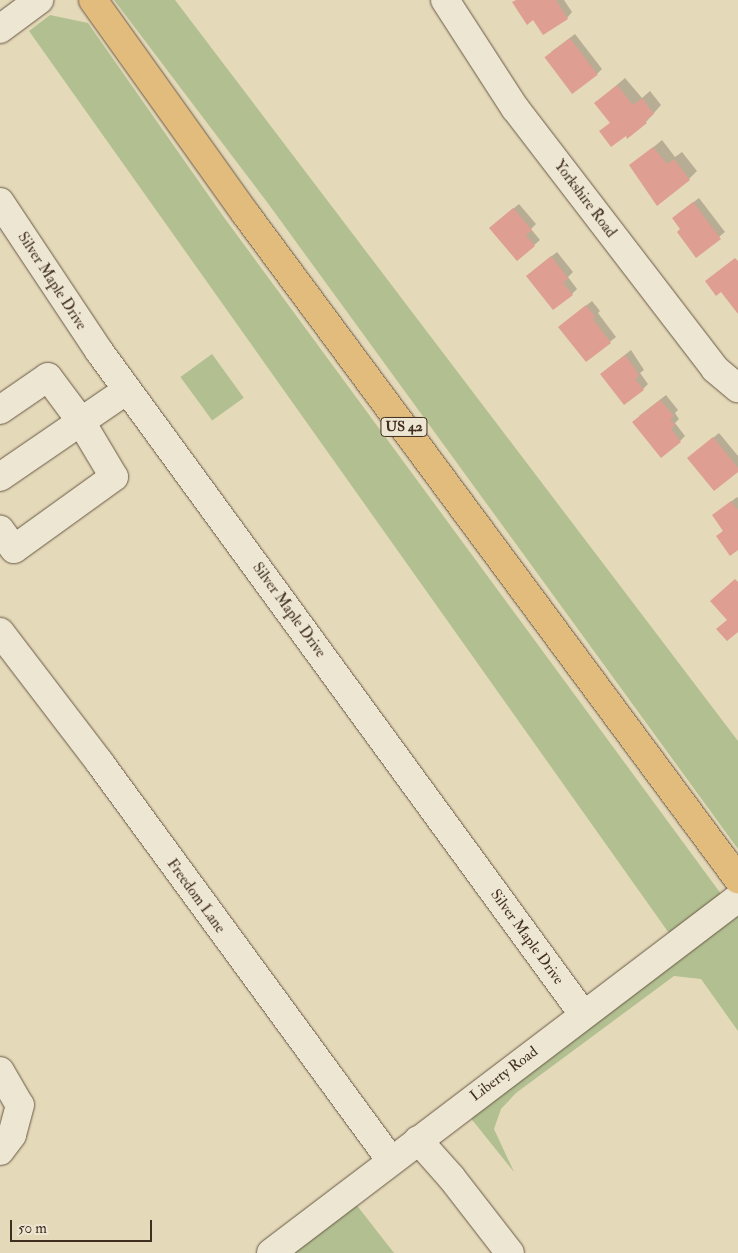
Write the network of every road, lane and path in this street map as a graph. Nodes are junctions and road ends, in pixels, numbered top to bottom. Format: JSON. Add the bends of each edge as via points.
{"nodes":[{"id":1,"x":39,"y":0,"type":"edge"},
{"id":2,"x":93,"y":0,"type":"edge"},
{"id":3,"x":445,"y":0,"type":"edge"},
{"id":4,"x":0,"y":29,"type":"edge"},
{"id":5,"x":0,"y":202,"type":"edge"},
{"id":6,"x":738,"y":388,"type":"edge"},
{"id":7,"x":127,"y":390,"type":"junction"},
{"id":8,"x":0,"y":410,"type":"edge"},
{"id":9,"x":80,"y":420,"type":"junction"},
{"id":10,"x":0,"y":477,"type":"edge"},
{"id":11,"x":0,"y":530,"type":"edge"},
{"id":12,"x":0,"y":632,"type":"edge"},
{"id":13,"x":738,"y":879,"type":"edge"},
{"id":14,"x":738,"y":898,"type":"edge"},
{"id":15,"x":583,"y":1014,"type":"junction"},
{"id":16,"x":0,"y":1071,"type":"edge"},
{"id":17,"x":418,"y":1140,"type":"junction"},
{"id":18,"x":0,"y":1151,"type":"edge"},
{"id":19,"x":391,"y":1160,"type":"junction"},
{"id":20,"x":271,"y":1253,"type":"edge"},
{"id":21,"x":510,"y":1253,"type":"edge"}],
"edges":[{"from":1,"to":4,"type":"street"},
{"from":2,"to":13,"type":"highway","number":"US 42","via":[[245,213]]},
{"from":3,"to":6,"type":"street","name":"Yorkshire Road","via":[[527,123],[715,369]]},
{"from":5,"to":7,"type":"street","name":"Silver Maple Drive"},
{"from":7,"to":9,"type":"street"},
{"from":7,"to":15,"type":"street","name":"Silver Maple Drive"},
{"from":8,"to":9,"type":"street","via":[[48,377]]},
{"from":9,"to":10,"type":"street"},
{"from":9,"to":11,"type":"street","via":[[114,477],[14,549]]},
{"from":12,"to":19,"type":"street","name":"Freedom Lane"},
{"from":14,"to":15,"type":"street","name":"Liberty Road"},
{"from":15,"to":17,"type":"street","name":"Liberty Road"},
{"from":16,"to":18,"type":"street","via":[[20,1105],[12,1135]]},
{"from":17,"to":19,"type":"street","name":"Liberty Road"},
{"from":17,"to":21,"type":"street"},
{"from":19,"to":20,"type":"street","name":"Liberty Road"}]}
